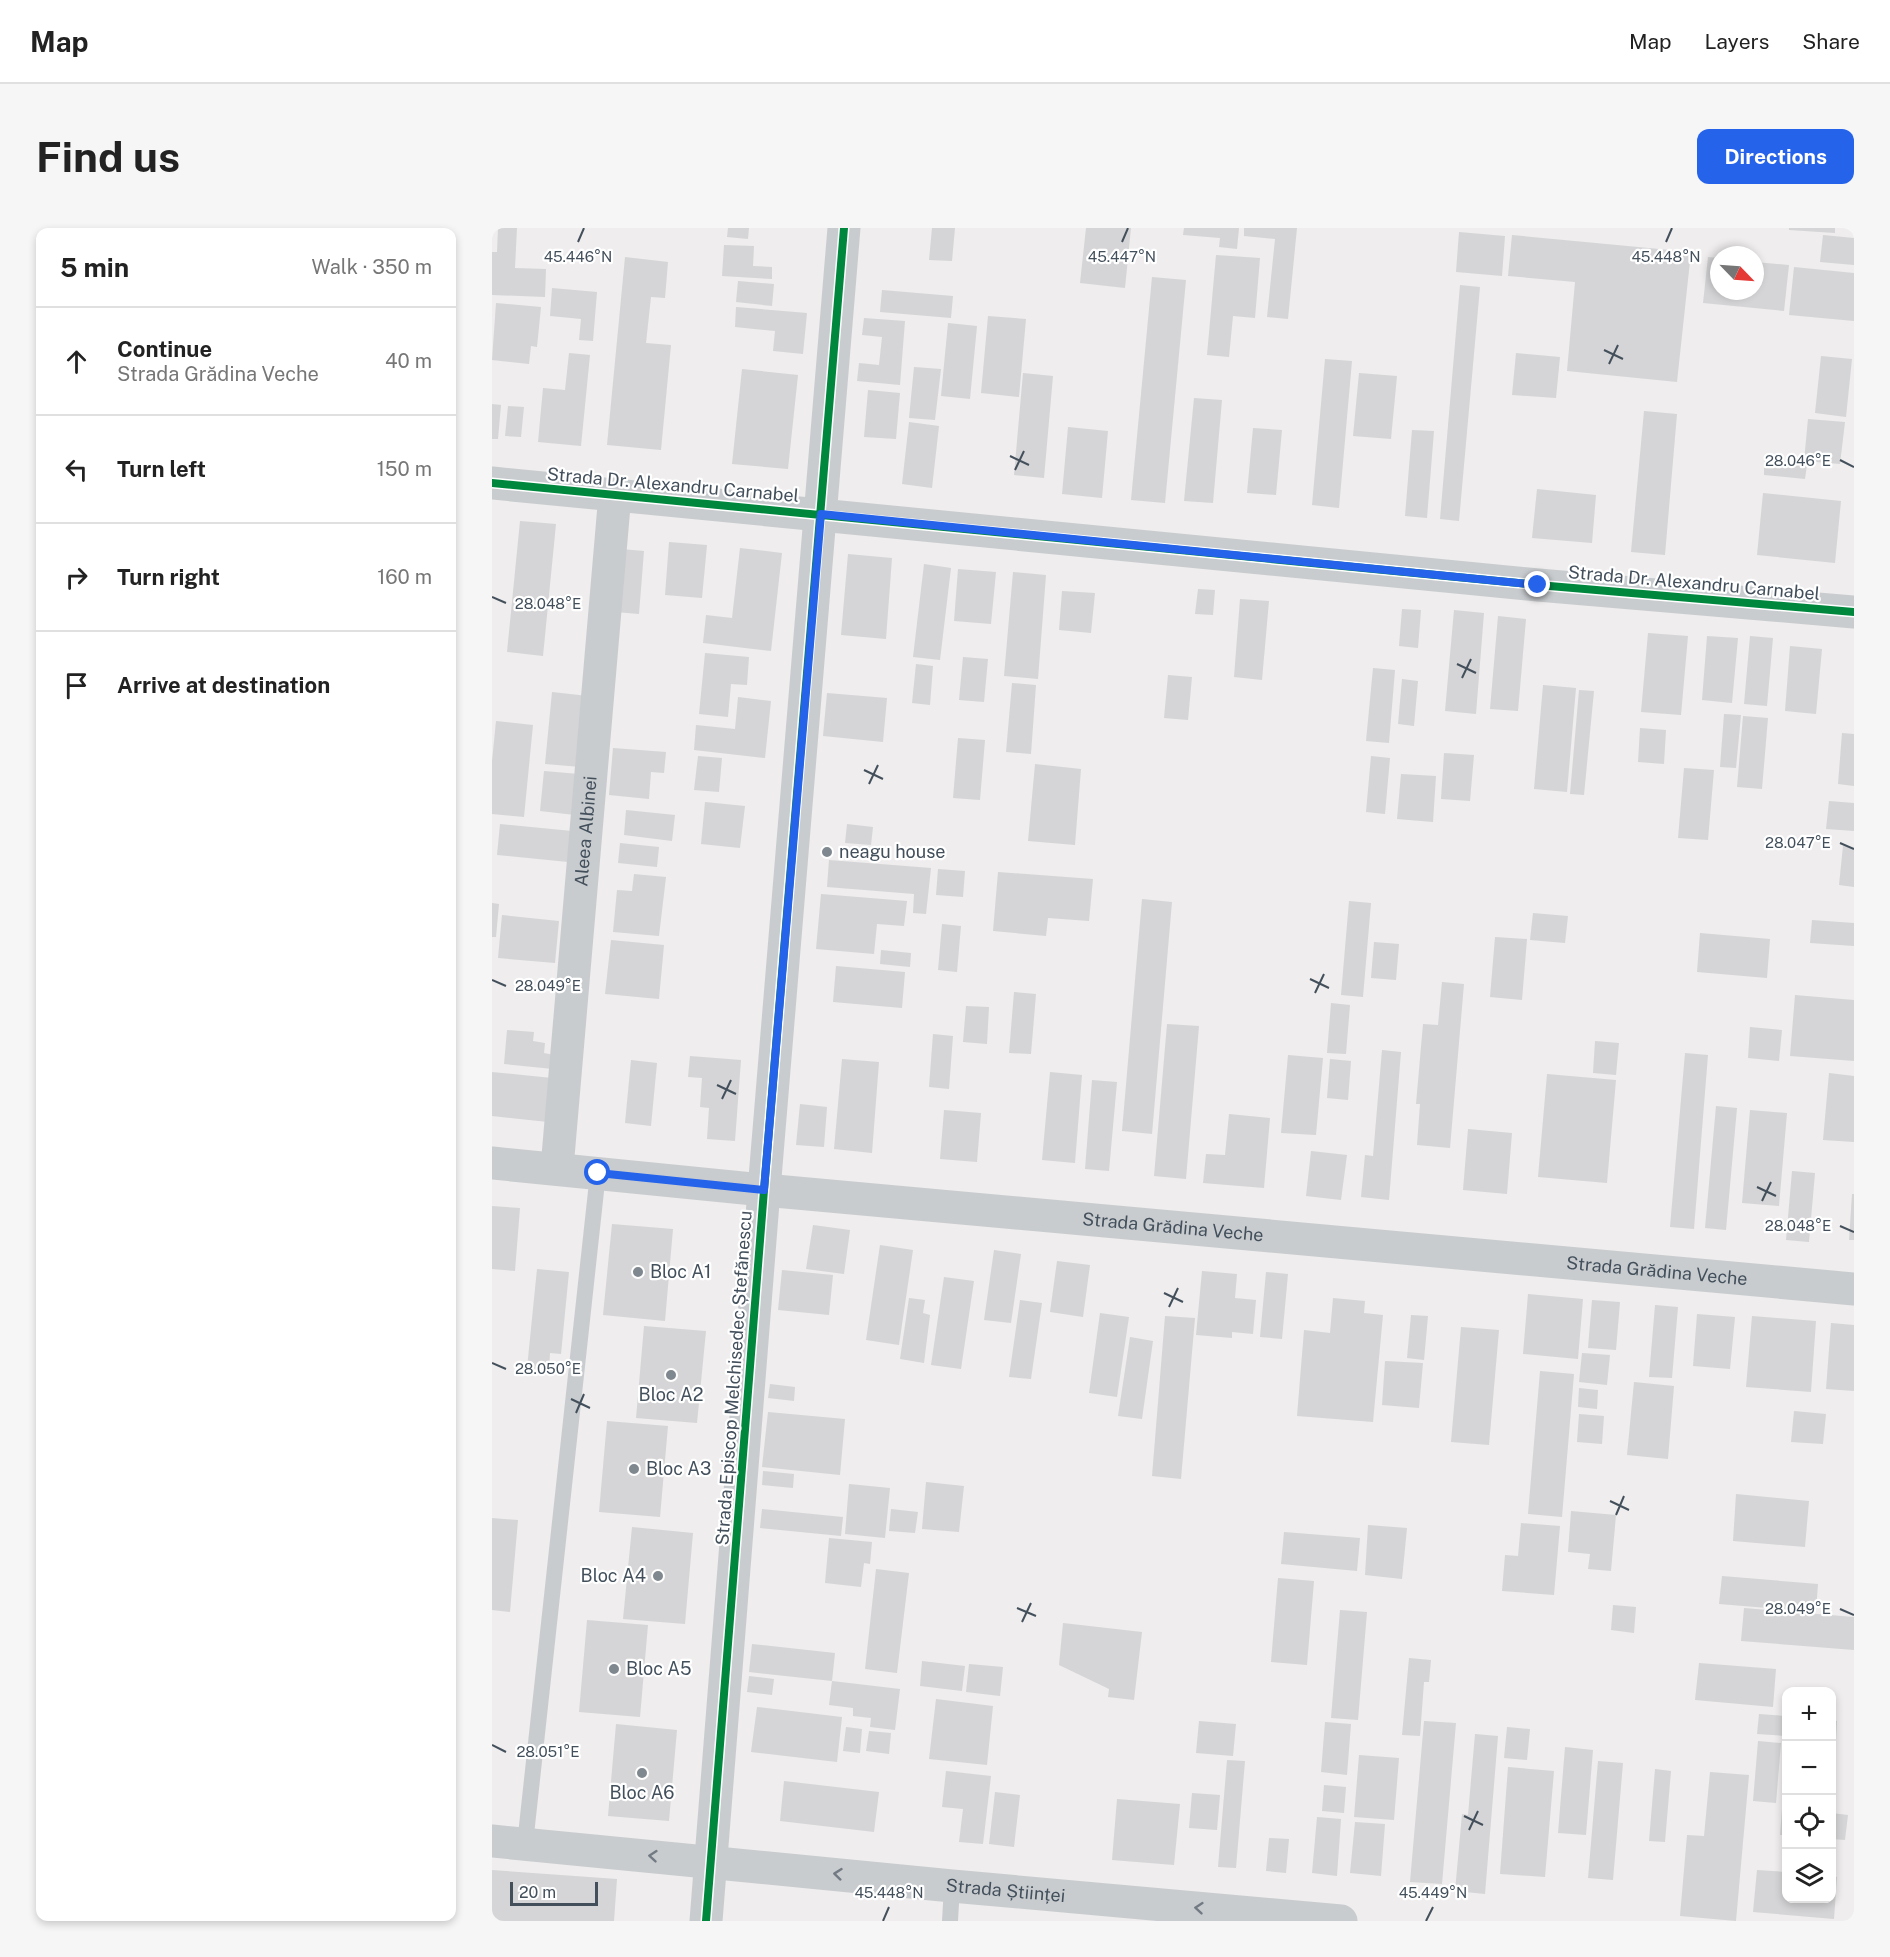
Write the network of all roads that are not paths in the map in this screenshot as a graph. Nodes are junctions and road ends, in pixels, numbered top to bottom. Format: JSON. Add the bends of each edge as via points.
{"nodes":[{"id":1,"x":844,"y":228,"type":"edge"},
{"id":2,"x":492,"y":483,"type":"edge"},
{"id":3,"x":615,"y":494,"type":"junction"},
{"id":4,"x":821,"y":514,"type":"junction"},
{"id":5,"x":1854,"y":612,"type":"edge"},
{"id":6,"x":492,"y":1163,"type":"edge"},
{"id":7,"x":557,"y":1168,"type":"junction"},
{"id":8,"x":598,"y":1173,"type":"junction"},
{"id":9,"x":764,"y":1190,"type":"junction"},
{"id":10,"x":1854,"y":1289,"type":"edge"},
{"id":11,"x":492,"y":1841,"type":"edge"},
{"id":12,"x":525,"y":1844,"type":"junction"},
{"id":13,"x":711,"y":1862,"type":"junction"},
{"id":14,"x":952,"y":1886,"type":"junction"},
{"id":15,"x":706,"y":1921,"type":"edge"},
{"id":16,"x":950,"y":1921,"type":"edge"},
{"id":17,"x":1341,"y":1921,"type":"edge"}],
"edges":[{"from":1,"to":4,"type":"street","name":"Strada Episcop Melchisedec Ștefănescu"},
{"from":2,"to":3,"type":"street","name":"Strada Dr. Alexandru Carnabel"},
{"from":3,"to":4,"type":"street","name":"Strada Dr. Alexandru Carnabel"},
{"from":3,"to":7,"type":"street","name":"Aleea Albinei"},
{"from":4,"to":5,"type":"street","name":"Strada Dr. Alexandru Carnabel"},
{"from":4,"to":9,"type":"street","name":"Strada Episcop Melchisedec Ștefănescu"},
{"from":6,"to":7,"type":"street","name":"Strada Grădina Veche"},
{"from":7,"to":8,"type":"street","name":"Strada Grădina Veche"},
{"from":8,"to":9,"type":"street","name":"Strada Grădina Veche"},
{"from":8,"to":12,"type":"lane"},
{"from":9,"to":10,"type":"street","name":"Strada Grădina Veche"},
{"from":9,"to":13,"type":"street","name":"Strada Episcop Melchisedec Ștefănescu"},
{"from":11,"to":12,"type":"street","name":"Strada Științei"},
{"from":13,"to":12,"type":"street","name":"Strada Științei","one_way":true},
{"from":14,"to":13,"type":"street","name":"Strada Științei","one_way":true},
{"from":13,"to":15,"type":"street","name":"Strada Episcop Melchisedec Ștefănescu"},
{"from":14,"to":16,"type":"lane"},
{"from":17,"to":14,"type":"street","name":"Strada Științei","one_way":true}]}
